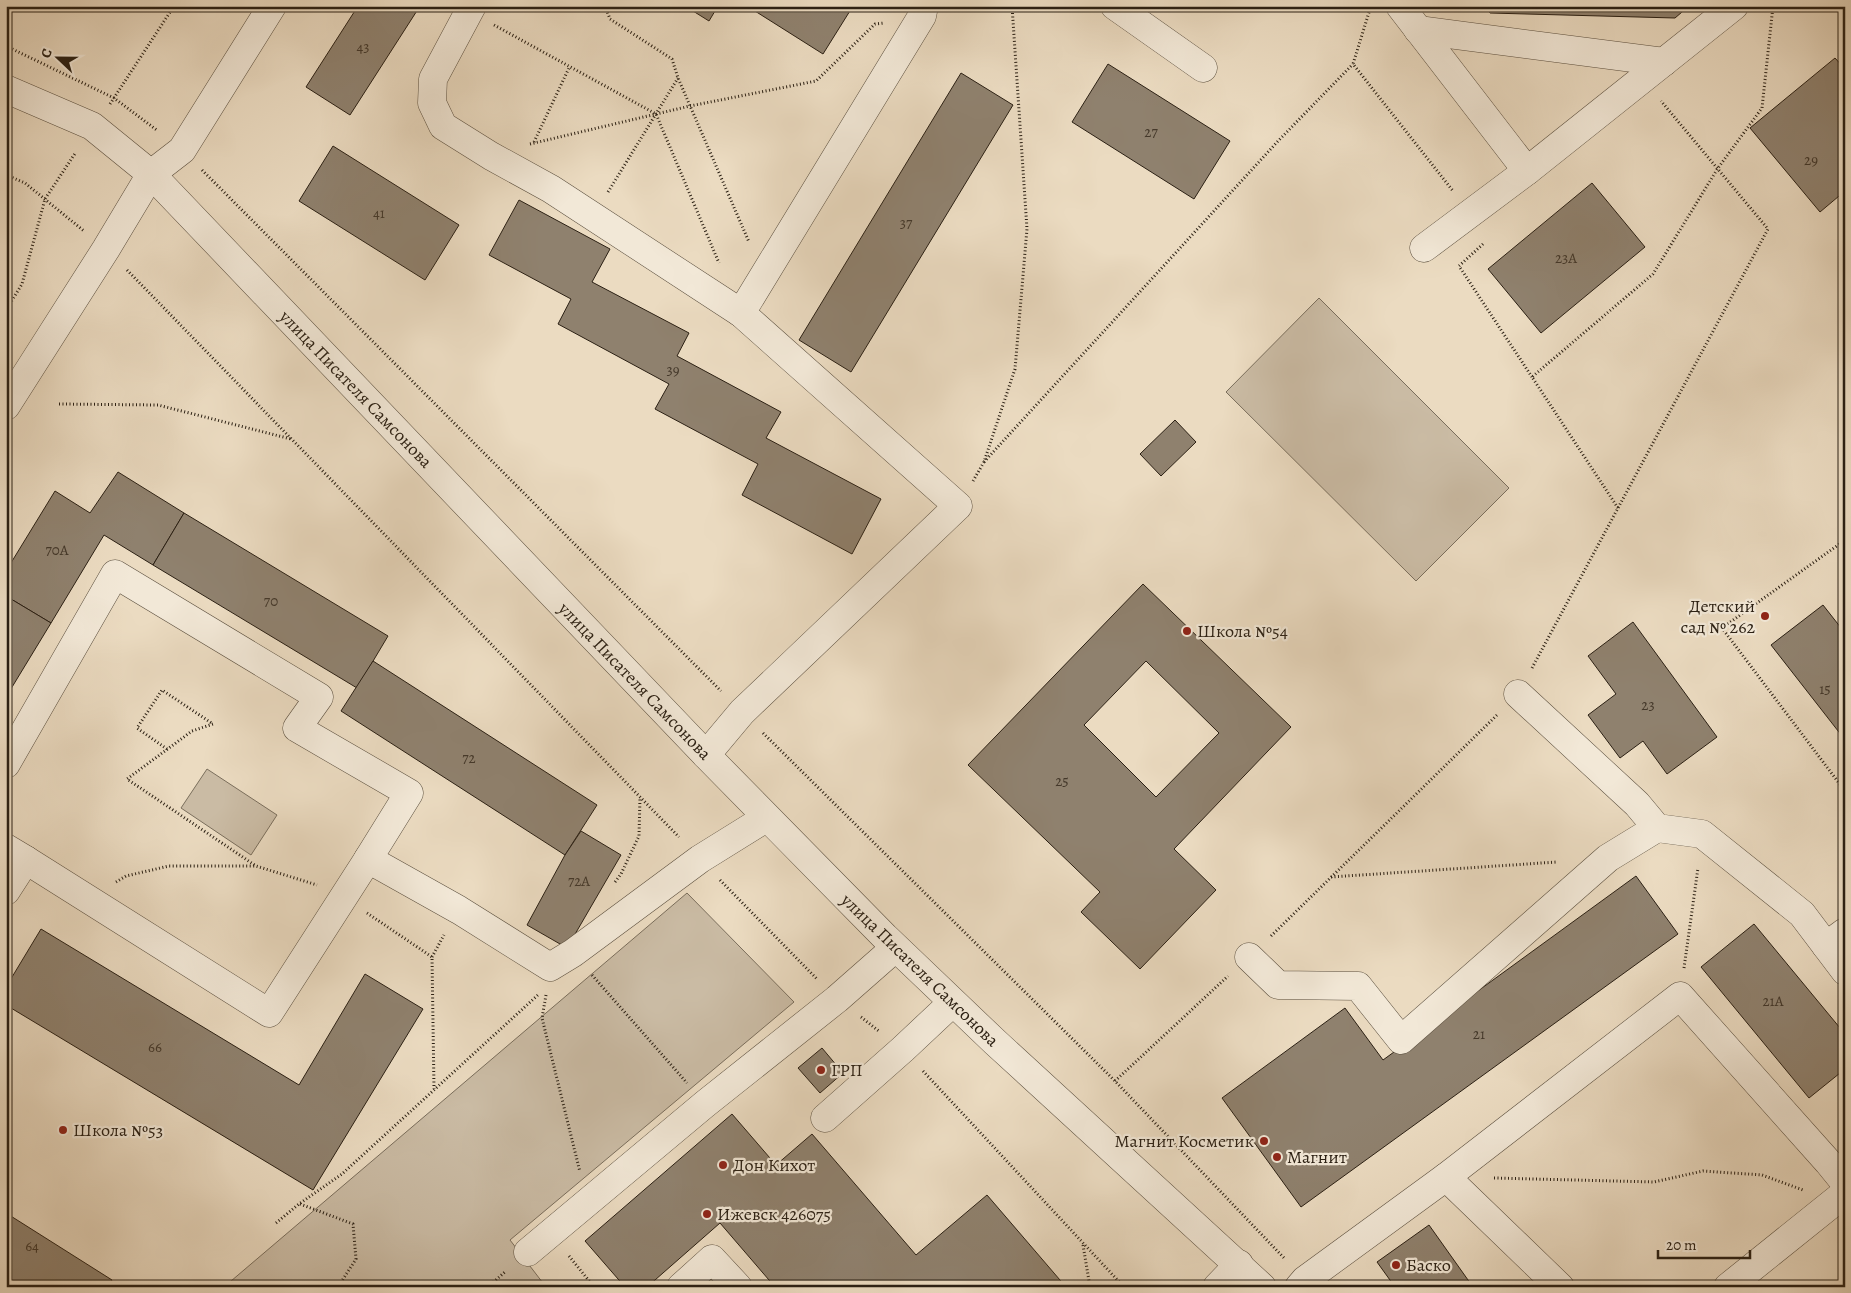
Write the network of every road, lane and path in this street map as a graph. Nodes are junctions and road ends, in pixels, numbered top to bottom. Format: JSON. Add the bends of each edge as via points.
{"nodes":[{"id":1,"x":272,"y":6,"type":"edge"},
{"id":2,"x":605,"y":6,"type":"edge"},
{"id":3,"x":1012,"y":6,"type":"edge"},
{"id":4,"x":1115,"y":6,"type":"edge"},
{"id":5,"x":1371,"y":6,"type":"edge"},
{"id":6,"x":1400,"y":6,"type":"edge"},
{"id":7,"x":1734,"y":6,"type":"edge"},
{"id":8,"x":1773,"y":6,"type":"edge"},
{"id":9,"x":471,"y":9,"type":"edge"},
{"id":10,"x":928,"y":10,"type":"edge"},
{"id":11,"x":1418,"y":30,"type":"junction"},
{"id":12,"x":1664,"y":62,"type":"junction"},
{"id":13,"x":1353,"y":64,"type":"junction"},
{"id":14,"x":569,"y":68,"type":"junction"},
{"id":15,"x":1203,"y":68,"type":"dead end"},
{"id":16,"x":678,"y":78,"type":"junction"},
{"id":17,"x":1642,"y":79,"type":"junction"},
{"id":18,"x":6,"y":89,"type":"edge"},
{"id":19,"x":690,"y":106,"type":"junction"},
{"id":20,"x":656,"y":114,"type":"junction"},
{"id":21,"x":534,"y":142,"type":"junction"},
{"id":22,"x":491,"y":156,"type":"junction"},
{"id":23,"x":1718,"y":168,"type":"junction"},
{"id":24,"x":1527,"y":171,"type":"junction"},
{"id":25,"x":520,"y":172,"type":"junction"},
{"id":26,"x":151,"y":174,"type":"junction"},
{"id":27,"x":6,"y":175,"type":"edge"},
{"id":28,"x":1471,"y":213,"type":"junction"},
{"id":29,"x":593,"y":217,"type":"junction"},
{"id":30,"x":1424,"y":248,"type":"dead end"},
{"id":31,"x":106,"y":249,"type":"junction"},
{"id":32,"x":722,"y":268,"type":"dead end"},
{"id":33,"x":763,"y":275,"type":"junction"},
{"id":34,"x":741,"y":313,"type":"junction"},
{"id":35,"x":1532,"y":377,"type":"junction"},
{"id":36,"x":59,"y":404,"type":"dead end"},
{"id":37,"x":6,"y":406,"type":"edge"},
{"id":38,"x":292,"y":439,"type":"junction"},
{"id":39,"x":984,"y":462,"type":"junction"},
{"id":40,"x":958,"y":506,"type":"junction"},
{"id":41,"x":1618,"y":508,"type":"junction"},
{"id":42,"x":1845,"y":540,"type":"edge"},
{"id":43,"x":1518,"y":694,"type":"junction"},
{"id":44,"x":167,"y":750,"type":"junction"},
{"id":45,"x":706,"y":756,"type":"junction"},
{"id":46,"x":6,"y":764,"type":"edge"},
{"id":47,"x":1845,"y":790,"type":"edge"},
{"id":48,"x":640,"y":797,"type":"junction"},
{"id":49,"x":766,"y":818,"type":"junction"},
{"id":50,"x":1657,"y":828,"type":"junction"},
{"id":51,"x":1702,"y":834,"type":"junction"},
{"id":52,"x":16,"y":854,"type":"edge"},
{"id":53,"x":368,"y":859,"type":"junction"},
{"id":54,"x":700,"y":859,"type":"junction"},
{"id":55,"x":1558,"y":862,"type":"dead end"},
{"id":56,"x":256,"y":866,"type":"junction"},
{"id":57,"x":1330,"y":877,"type":"junction"},
{"id":58,"x":612,"y":888,"type":"dead end"},
{"id":59,"x":6,"y":891,"type":"edge"},
{"id":60,"x":345,"y":896,"type":"junction"},
{"id":61,"x":89,"y":900,"type":"junction"},
{"id":62,"x":1835,"y":939,"type":"edge"},
{"id":63,"x":895,"y":948,"type":"junction"},
{"id":64,"x":574,"y":953,"type":"junction"},
{"id":65,"x":1249,"y":957,"type":"junction"},
{"id":66,"x":1845,"y":971,"type":"edge"},
{"id":67,"x":549,"y":977,"type":"junction"},
{"id":68,"x":1680,"y":996,"type":"junction"},
{"id":69,"x":837,"y":999,"type":"junction"},
{"id":70,"x":952,"y":1003,"type":"junction"},
{"id":71,"x":903,"y":1049,"type":"junction"},
{"id":72,"x":1115,"y":1081,"type":"dead end"},
{"id":73,"x":434,"y":1090,"type":"junction"},
{"id":74,"x":705,"y":1104,"type":"junction"},
{"id":75,"x":825,"y":1118,"type":"dead end"},
{"id":76,"x":1446,"y":1177,"type":"junction"},
{"id":77,"x":1841,"y":1193,"type":"edge"},
{"id":78,"x":588,"y":1203,"type":"junction"},
{"id":79,"x":299,"y":1204,"type":"junction"},
{"id":80,"x":276,"y":1222,"type":"dead end"},
{"id":81,"x":550,"y":1233,"type":"junction"},
{"id":82,"x":1083,"y":1245,"type":"junction"},
{"id":83,"x":528,"y":1252,"type":"dead end"},
{"id":84,"x":1239,"y":1264,"type":"junction"},
{"id":85,"x":338,"y":1287,"type":"edge"},
{"id":86,"x":594,"y":1287,"type":"edge"},
{"id":87,"x":681,"y":1287,"type":"edge"},
{"id":88,"x":738,"y":1287,"type":"edge"},
{"id":89,"x":1090,"y":1287,"type":"edge"},
{"id":90,"x":1124,"y":1287,"type":"edge"},
{"id":91,"x":1217,"y":1287,"type":"edge"},
{"id":92,"x":1262,"y":1287,"type":"edge"},
{"id":93,"x":1300,"y":1287,"type":"edge"},
{"id":94,"x":1560,"y":1287,"type":"edge"},
{"id":95,"x":1728,"y":1287,"type":"edge"}],
"edges":[{"from":1,"to":26,"type":"street","via":[[182,150]]},
{"from":2,"to":16,"type":"path","via":[[610,19],[672,59]]},
{"from":3,"to":39,"type":"path","via":[[1027,229],[1015,369]]},
{"from":4,"to":15,"type":"street"},
{"from":5,"to":13,"type":"path"},
{"from":6,"to":11,"type":"street"},
{"from":7,"to":12,"type":"street"},
{"from":8,"to":23,"type":"path","via":[[1762,108]]},
{"from":9,"to":14,"type":"path"},
{"from":9,"to":22,"type":"street","via":[[434,80],[432,104],[443,126]]},
{"from":10,"to":19,"type":"path","via":[[875,24],[816,81]]},
{"from":10,"to":33,"type":"street"},
{"from":11,"to":12,"type":"street"},
{"from":11,"to":24,"type":"street"},
{"from":12,"to":17,"type":"street"},
{"from":13,"to":28,"type":"path"},
{"from":13,"to":39,"type":"path","via":[[1279,140]]},
{"from":14,"to":20,"type":"path"},
{"from":14,"to":21,"type":"path"},
{"from":16,"to":19,"type":"path"},
{"from":16,"to":20,"type":"path"},
{"from":17,"to":23,"type":"path"},
{"from":17,"to":24,"type":"street"},
{"from":18,"to":26,"type":"street","name":"улица Писателя Самсонова","via":[[92,126]]},
{"from":19,"to":20,"type":"path"},
{"from":19,"to":33,"type":"path"},
{"from":20,"to":21,"type":"path"},
{"from":20,"to":29,"type":"path"},
{"from":20,"to":32,"type":"path"},
{"from":21,"to":22,"type":"path"},
{"from":21,"to":25,"type":"path"},
{"from":22,"to":25,"type":"street"},
{"from":23,"to":35,"type":"path","via":[[1653,274]]},
{"from":23,"to":41,"type":"path","via":[[1768,228]]},
{"from":24,"to":28,"type":"street"},
{"from":25,"to":29,"type":"street"},
{"from":26,"to":31,"type":"street"},
{"from":26,"to":45,"type":"street","name":"улица Писателя Самсонова"},
{"from":27,"to":31,"type":"path","via":[[25,183]]},
{"from":28,"to":30,"type":"street"},
{"from":28,"to":35,"type":"path","via":[[1492,236],[1459,266]]},
{"from":29,"to":34,"type":"street"},
{"from":31,"to":37,"type":"street"},
{"from":31,"to":38,"type":"path"},
{"from":33,"to":34,"type":"street"},
{"from":34,"to":40,"type":"street"},
{"from":35,"to":41,"type":"path"},
{"from":36,"to":38,"type":"path","via":[[158,405]]},
{"from":38,"to":48,"type":"path"},
{"from":39,"to":40,"type":"path"},
{"from":40,"to":45,"type":"street","via":[[742,712]]},
{"from":41,"to":43,"type":"path"},
{"from":42,"to":47,"type":"path","via":[[1722,628]]},
{"from":43,"to":50,"type":"street","via":[[1637,804]]},
{"from":43,"to":57,"type":"path"},
{"from":44,"to":44,"type":"path","via":[[192,731],[213,724],[162,690],[137,728]]},
{"from":44,"to":56,"type":"path","via":[[127,779]]},
{"from":45,"to":49,"type":"street","name":"улица Писателя Самсонова"},
{"from":46,"to":53,"type":"street","via":[[115,574],[319,696],[297,728],[409,793]]},
{"from":48,"to":54,"type":"path"},
{"from":48,"to":58,"type":"path","via":[[639,836]]},
{"from":49,"to":54,"type":"street"},
{"from":49,"to":63,"type":"street","name":"улица Писателя Самсонова"},
{"from":50,"to":51,"type":"street"},
{"from":50,"to":65,"type":"street","via":[[1608,858],[1401,1040],[1358,986],[1278,985]]},
{"from":51,"to":62,"type":"street"},
{"from":51,"to":68,"type":"path"},
{"from":52,"to":59,"type":"street"},
{"from":52,"to":61,"type":"street"},
{"from":53,"to":60,"type":"street"},
{"from":53,"to":67,"type":"street","via":[[459,910]]},
{"from":54,"to":64,"type":"street"},
{"from":54,"to":69,"type":"path"},
{"from":55,"to":57,"type":"path"},
{"from":56,"to":60,"type":"path"},
{"from":56,"to":61,"type":"path","via":[[169,866],[126,876]]},
{"from":57,"to":65,"type":"path"},
{"from":60,"to":61,"type":"street","via":[[269,1013]]},
{"from":60,"to":73,"type":"path","via":[[432,956]]},
{"from":62,"to":66,"type":"street"},
{"from":63,"to":69,"type":"street"},
{"from":63,"to":70,"type":"street","name":"улица Писателя Самсонова"},
{"from":64,"to":67,"type":"street"},
{"from":64,"to":74,"type":"path"},
{"from":65,"to":72,"type":"path"},
{"from":67,"to":73,"type":"path"},
{"from":67,"to":78,"type":"path","via":[[542,1018]]},
{"from":68,"to":76,"type":"street"},
{"from":68,"to":77,"type":"street","via":[[1828,1162]]},
{"from":69,"to":71,"type":"path"},
{"from":69,"to":74,"type":"street"},
{"from":70,"to":71,"type":"street"},
{"from":70,"to":84,"type":"street","name":"улица Писателя Самсонова"},
{"from":71,"to":75,"type":"street"},
{"from":71,"to":82,"type":"path"},
{"from":73,"to":79,"type":"path","via":[[342,1174]]},
{"from":74,"to":78,"type":"street"},
{"from":76,"to":77,"type":"path","via":[[1654,1182],[1703,1171],[1762,1174]]},
{"from":76,"to":93,"type":"street","via":[[1305,1280]]},
{"from":76,"to":94,"type":"street"},
{"from":77,"to":95,"type":"street"},
{"from":78,"to":81,"type":"street"},
{"from":79,"to":80,"type":"path"},
{"from":79,"to":85,"type":"path","via":[[353,1224],[356,1258]]},
{"from":81,"to":83,"type":"street"},
{"from":81,"to":86,"type":"path"},
{"from":82,"to":89,"type":"path"},
{"from":82,"to":90,"type":"path"},
{"from":84,"to":91,"type":"street"},
{"from":84,"to":92,"type":"street","name":"улица Писателя Самсонова"},
{"from":87,"to":88,"type":"street","via":[[712,1258]]}]}
